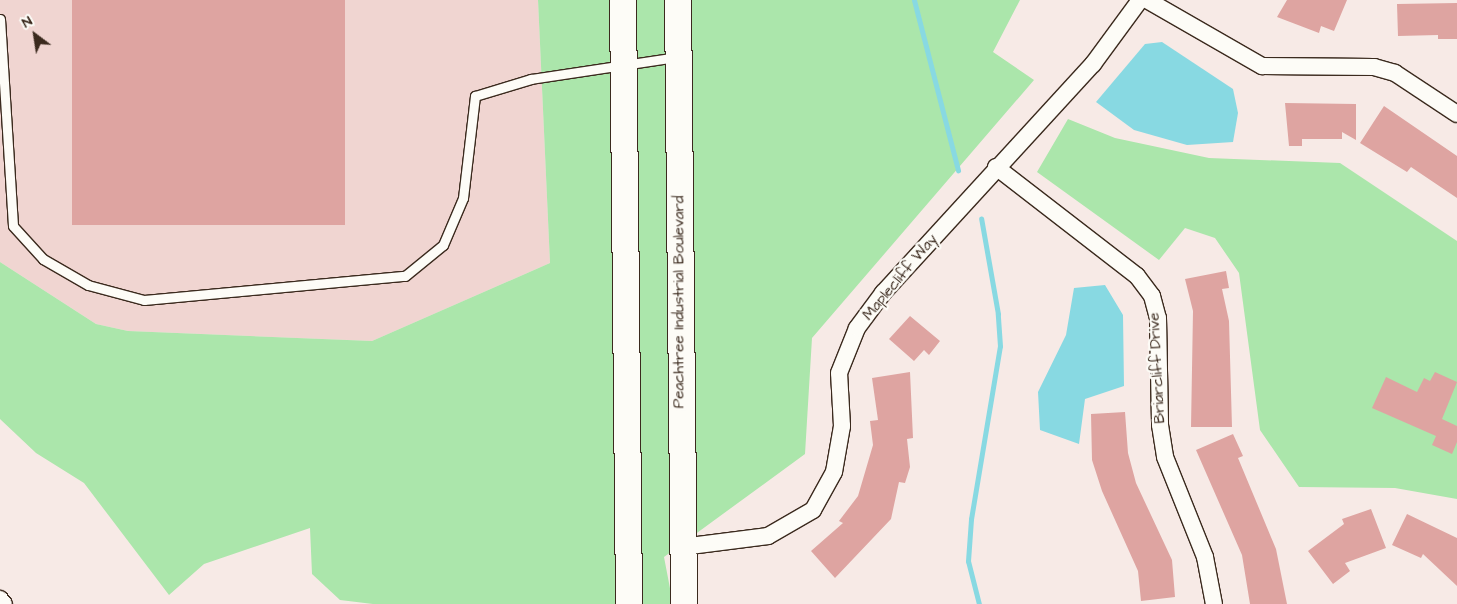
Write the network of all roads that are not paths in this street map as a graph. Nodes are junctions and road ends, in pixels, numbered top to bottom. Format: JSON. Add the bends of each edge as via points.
{"nodes":[{"id":1,"x":623,"y":0,"type":"edge"},
{"id":2,"x":678,"y":0,"type":"edge"},
{"id":3,"x":1140,"y":0,"type":"edge"},
{"id":4,"x":1147,"y":0,"type":"edge"},
{"id":5,"x":0,"y":19,"type":"edge"},
{"id":6,"x":678,"y":56,"type":"junction"},
{"id":7,"x":623,"y":64,"type":"junction"},
{"id":8,"x":1457,"y":114,"type":"edge"},
{"id":9,"x":996,"y":167,"type":"junction"},
{"id":10,"x":682,"y":547,"type":"junction"},
{"id":11,"x":0,"y":599,"type":"edge"},
{"id":12,"x":4,"y":604,"type":"edge"},
{"id":13,"x":629,"y":604,"type":"edge"},
{"id":14,"x":684,"y":604,"type":"edge"},
{"id":15,"x":1214,"y":604,"type":"edge"}],
"edges":[{"from":1,"to":7,"type":"main road"},
{"from":2,"to":6,"type":"main road","name":"Peachtree Industrial Boulevard"},
{"from":3,"to":9,"type":"street","name":"Maplecliff Way","via":[[1093,64]]},
{"from":4,"to":8,"type":"street","via":[[1262,66],[1374,67],[1395,73]]},
{"from":5,"to":7,"type":"lane","via":[[13,226],[43,259],[81,280],[144,300],[405,276],[443,244],[463,198],[475,96],[531,79]]},
{"from":6,"to":7,"type":"lane"},
{"from":6,"to":10,"type":"main road","name":"Peachtree Industrial Boulevard"},
{"from":7,"to":13,"type":"main road"},
{"from":9,"to":10,"type":"street","name":"Maplecliff Way","via":[[883,293],[857,328],[839,372],[842,426],[834,472],[813,510],[768,536]]},
{"from":9,"to":15,"type":"street","name":"Briarcliff Drive","via":[[1137,276],[1152,296],[1158,318],[1160,425],[1165,457],[1205,557]]},
{"from":10,"to":14,"type":"main road","name":"Peachtree Industrial Boulevard"},
{"from":11,"to":12,"type":"street"}]}
